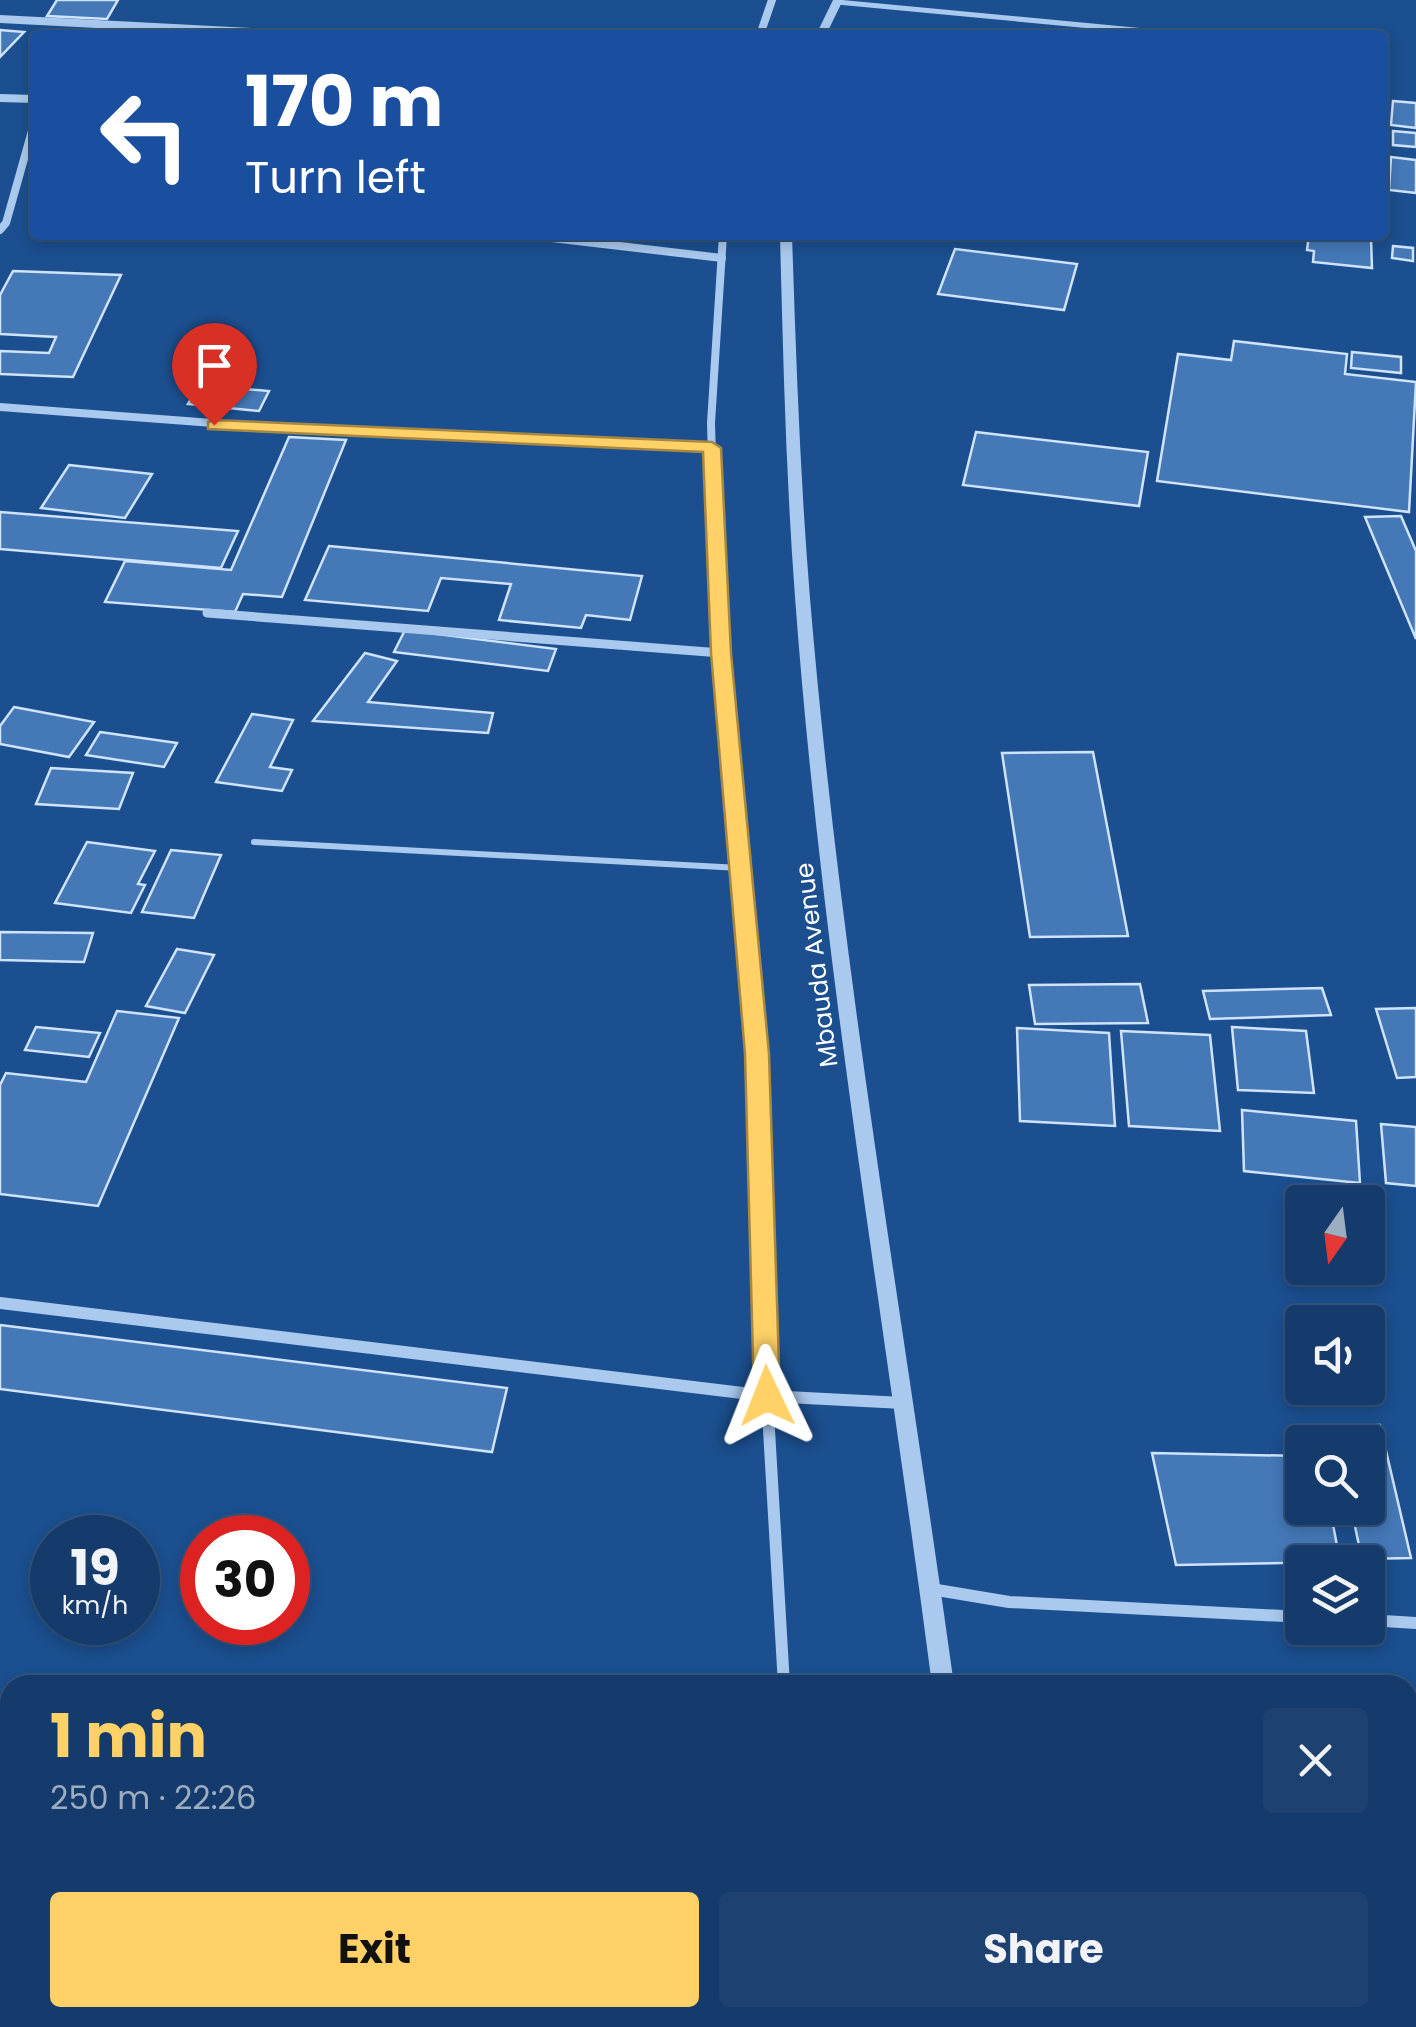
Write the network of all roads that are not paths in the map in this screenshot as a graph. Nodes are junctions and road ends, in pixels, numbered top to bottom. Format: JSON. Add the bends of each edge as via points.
{"nodes":[{"id":1,"x":770,"y":1,"type":"edge"},
{"id":2,"x":838,"y":1,"type":"edge"},
{"id":3,"x":0,"y":19,"type":"edge"},
{"id":4,"x":115,"y":28,"type":"joint"},
{"id":5,"x":170,"y":30,"type":"edge"},
{"id":6,"x":761,"y":30,"type":"edge"},
{"id":7,"x":824,"y":30,"type":"edge"},
{"id":8,"x":1136,"y":30,"type":"edge"},
{"id":9,"x":0,"y":98,"type":"edge"},
{"id":10,"x":30,"y":99,"type":"edge"},
{"id":11,"x":30,"y":138,"type":"edge"},
{"id":12,"x":0,"y":230,"type":"edge"},
{"id":13,"x":569,"y":240,"type":"edge"},
{"id":14,"x":722,"y":240,"type":"edge"},
{"id":15,"x":786,"y":240,"type":"edge"},
{"id":16,"x":722,"y":258,"type":"junction"},
{"id":17,"x":0,"y":406,"type":"edge"},
{"id":18,"x":712,"y":448,"type":"junction"},
{"id":19,"x":207,"y":613,"type":"dead end"},
{"id":20,"x":721,"y":653,"type":"junction"},
{"id":21,"x":254,"y":842,"type":"dead end"},
{"id":22,"x":740,"y":868,"type":"junction"},
{"id":23,"x":0,"y":1303,"type":"edge"},
{"id":24,"x":767,"y":1396,"type":"junction"},
{"id":25,"x":905,"y":1403,"type":"junction"},
{"id":26,"x":931,"y":1590,"type":"junction"},
{"id":27,"x":1285,"y":1616,"type":"edge"},
{"id":28,"x":1385,"y":1621,"type":"edge"},
{"id":29,"x":1416,"y":1622,"type":"edge"},
{"id":30,"x":783,"y":1675,"type":"edge"},
{"id":31,"x":942,"y":1675,"type":"edge"}],
"edges":[{"from":1,"to":6,"type":"street"},
{"from":2,"to":7,"type":"street"},
{"from":2,"to":8,"type":"lane"},
{"from":3,"to":4,"type":"street"},
{"from":4,"to":5,"type":"street"},
{"from":9,"to":10,"type":"street"},
{"from":11,"to":12,"type":"street"},
{"from":13,"to":16,"type":"street"},
{"from":14,"to":16,"type":"street"},
{"from":15,"to":25,"type":"street","name":"Mbauda Avenue","via":[[799,536],[845,1001]]},
{"from":16,"to":18,"type":"street"},
{"from":17,"to":18,"type":"street","via":[[292,430]]},
{"from":18,"to":20,"type":"street"},
{"from":19,"to":20,"type":"street"},
{"from":20,"to":22,"type":"street"},
{"from":21,"to":22,"type":"lane"},
{"from":22,"to":24,"type":"street","via":[[757,1054]]},
{"from":23,"to":24,"type":"street"},
{"from":24,"to":25,"type":"street"},
{"from":24,"to":30,"type":"street"},
{"from":25,"to":26,"type":"street","name":"Mbauda Avenue"},
{"from":26,"to":27,"type":"street","via":[[1009,1602]]},
{"from":26,"to":31,"type":"street","name":"Mbauda Avenue"},
{"from":28,"to":29,"type":"street"}]}
